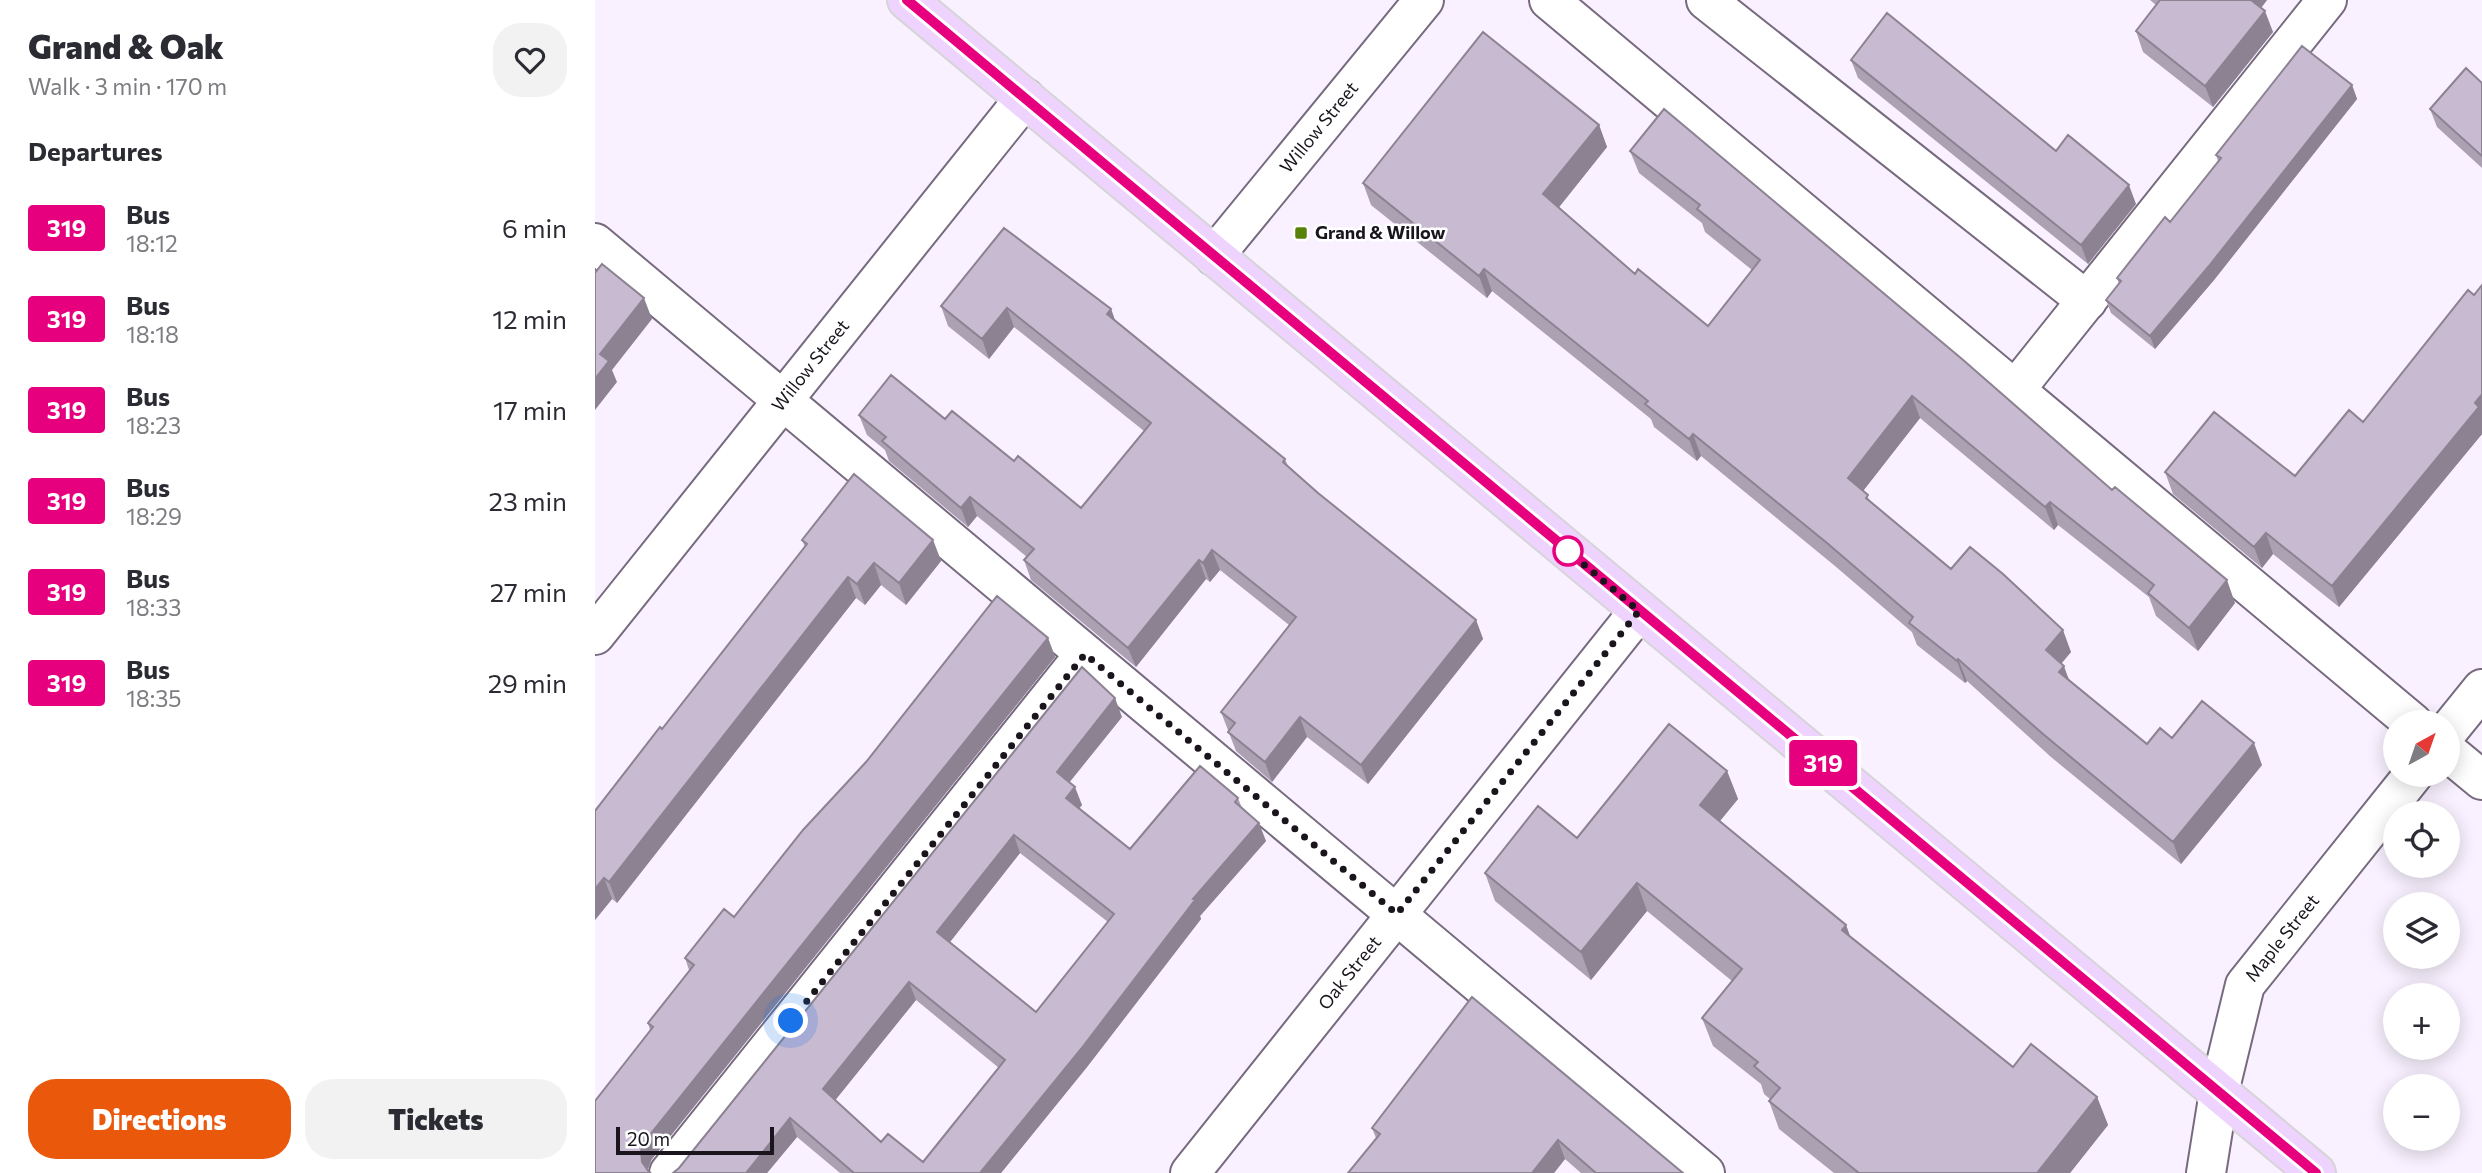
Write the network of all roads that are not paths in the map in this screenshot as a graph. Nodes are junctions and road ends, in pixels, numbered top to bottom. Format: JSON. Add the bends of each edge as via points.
{"nodes":[{"id":1,"x":907,"y":0,"type":"edge"},
{"id":2,"x":1424,"y":0,"type":"edge"},
{"id":3,"x":1549,"y":0,"type":"edge"},
{"id":4,"x":1706,"y":0,"type":"edge"},
{"id":5,"x":2327,"y":0,"type":"edge"},
{"id":6,"x":1025,"y":98,"type":"junction"},
{"id":7,"x":595,"y":243,"type":"edge"},
{"id":8,"x":1214,"y":256,"type":"junction"},
{"id":9,"x":2087,"y":301,"type":"junction"},
{"id":10,"x":2015,"y":390,"type":"junction"},
{"id":11,"x":783,"y":400,"type":"junction"},
{"id":12,"x":1639,"y":611,"type":"junction"},
{"id":13,"x":595,"y":635,"type":"edge"},
{"id":14,"x":1085,"y":654,"type":"junction"},
{"id":15,"x":2482,"y":689,"type":"edge"},
{"id":16,"x":2397,"y":710,"type":"edge"},
{"id":17,"x":2461,"y":716,"type":"edge"},
{"id":18,"x":2461,"y":763,"type":"edge"},
{"id":19,"x":2482,"y":780,"type":"edge"},
{"id":20,"x":2403,"y":788,"type":"edge"},
{"id":21,"x":1397,"y":914,"type":"junction"},
{"id":22,"x":2219,"y":1093,"type":"junction"},
{"id":23,"x":1699,"y":1171,"type":"edge"},
{"id":24,"x":669,"y":1173,"type":"edge"},
{"id":25,"x":1190,"y":1173,"type":"edge"},
{"id":26,"x":2206,"y":1173,"type":"edge"},
{"id":27,"x":2316,"y":1173,"type":"edge"}],
"edges":[{"from":1,"to":6,"type":"main road"},
{"from":2,"to":8,"type":"street","name":"Willow Street"},
{"from":3,"to":10,"type":"street"},
{"from":4,"to":9,"type":"street"},
{"from":5,"to":9,"type":"street"},
{"from":6,"to":8,"type":"main road"},
{"from":6,"to":11,"type":"street","name":"Willow Street"},
{"from":7,"to":11,"type":"street"},
{"from":8,"to":12,"type":"main road"},
{"from":9,"to":10,"type":"street"},
{"from":10,"to":16,"type":"street"},
{"from":11,"to":13,"type":"street","name":"Willow Street"},
{"from":11,"to":14,"type":"street"},
{"from":12,"to":21,"type":"street","name":"Oak Street"},
{"from":12,"to":22,"type":"main road"},
{"from":14,"to":21,"type":"street"},
{"from":14,"to":24,"type":"street"},
{"from":15,"to":17,"type":"street"},
{"from":18,"to":19,"type":"street"},
{"from":20,"to":22,"type":"street","name":"Maple Street","via":[[2245,985]]},
{"from":21,"to":23,"type":"street"},
{"from":21,"to":25,"type":"street","name":"Oak Street"},
{"from":22,"to":26,"type":"street","name":"Maple Street"},
{"from":22,"to":27,"type":"main road"}]}
